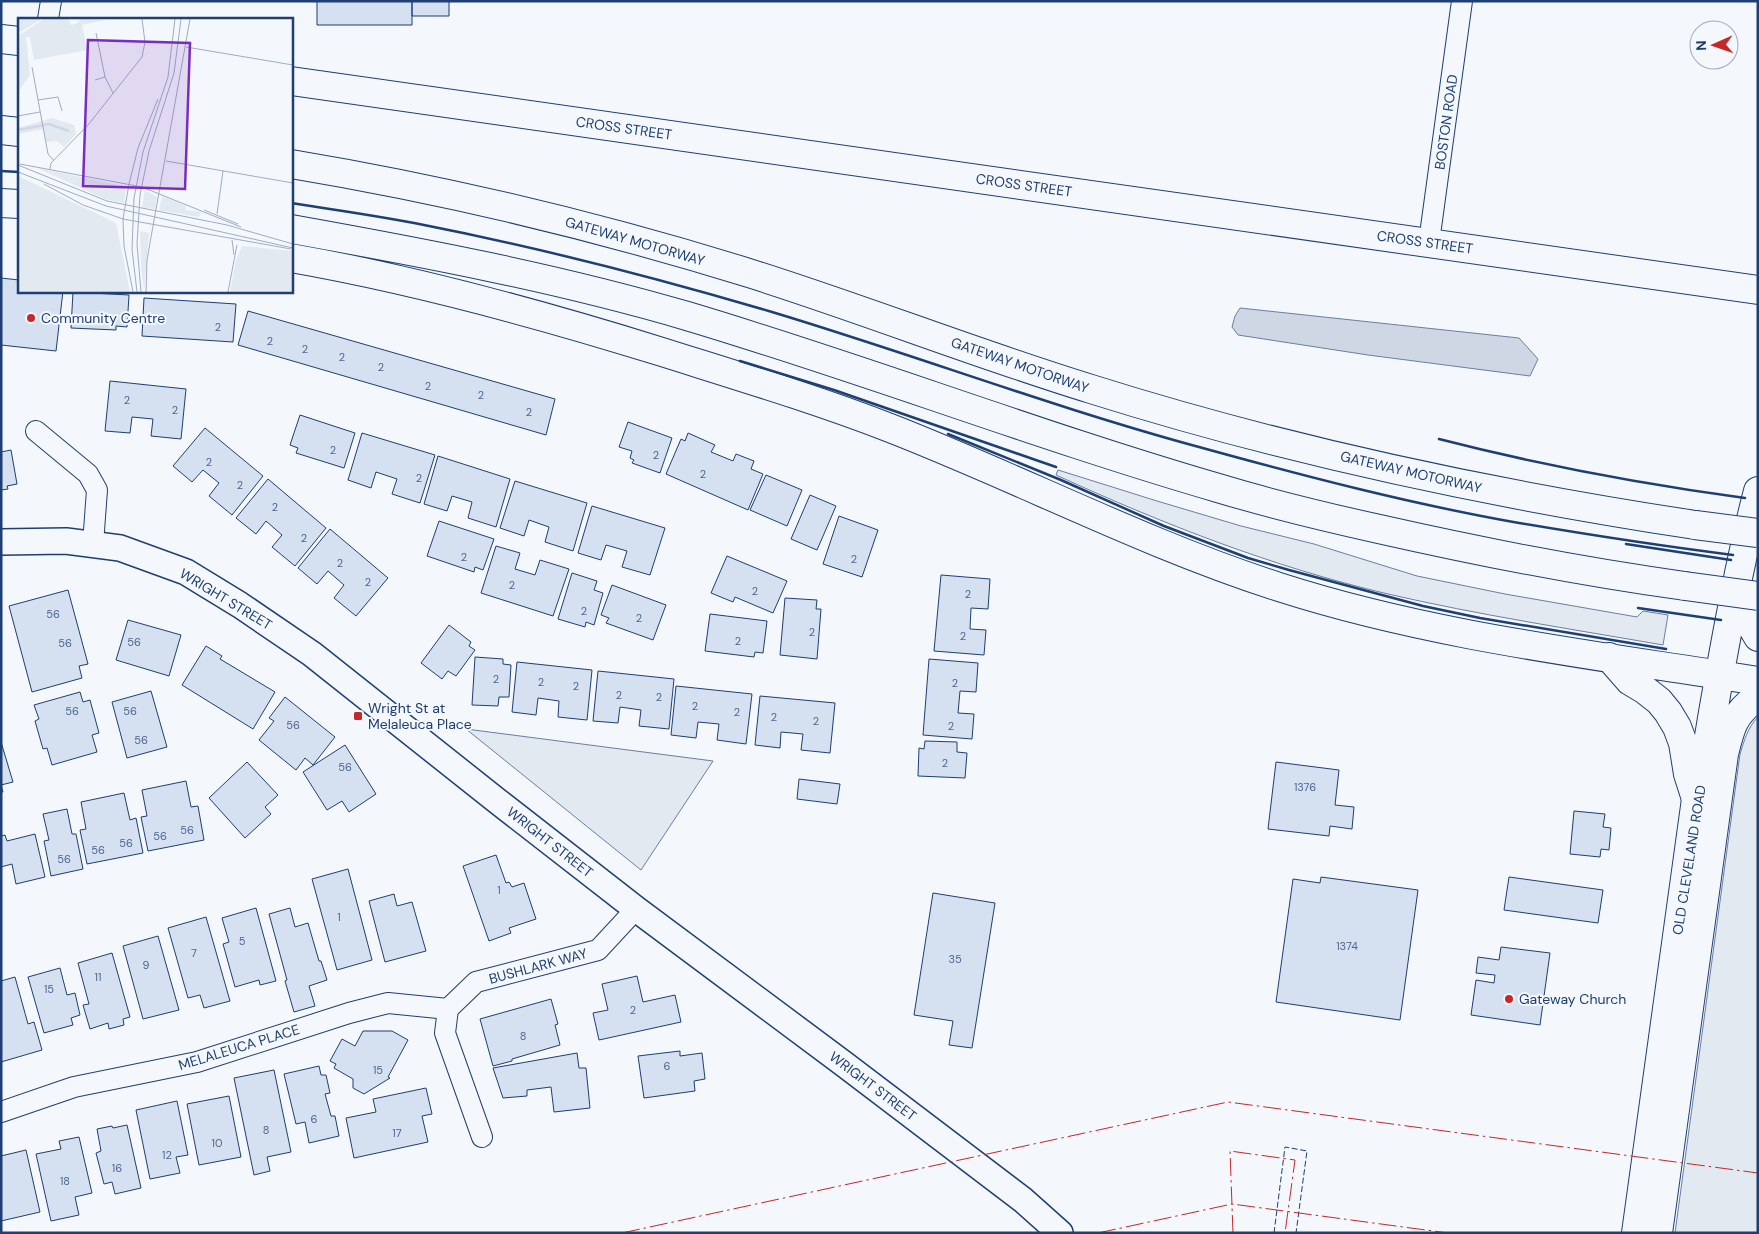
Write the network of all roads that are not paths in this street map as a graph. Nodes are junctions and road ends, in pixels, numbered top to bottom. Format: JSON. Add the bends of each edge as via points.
{"nodes":[{"id":1,"x":51,"y":1,"type":"edge"},
{"id":2,"x":1462,"y":1,"type":"edge"},
{"id":3,"x":48,"y":18,"type":"edge"},
{"id":4,"x":1,"y":39,"type":"edge"},
{"id":5,"x":18,"y":42,"type":"edge"},
{"id":6,"x":292,"y":81,"type":"edge"},
{"id":7,"x":1,"y":130,"type":"edge"},
{"id":8,"x":18,"y":132,"type":"edge"},
{"id":9,"x":292,"y":164,"type":"edge"},
{"id":10,"x":1,"y":203,"type":"edge"},
{"id":11,"x":18,"y":204,"type":"edge"},
{"id":12,"x":292,"y":229,"type":"edge"},
{"id":13,"x":1429,"y":242,"type":"junction"},
{"id":14,"x":292,"y":258,"type":"edge"},
{"id":15,"x":1758,"y":270,"type":"edge"},
{"id":16,"x":1726,"y":285,"type":"junction"},
{"id":17,"x":1758,"y":290,"type":"edge"},
{"id":18,"x":36,"y":431,"type":"dead end"},
{"id":19,"x":1758,"y":491,"type":"edge"},
{"id":20,"x":1758,"y":533,"type":"edge"},
{"id":21,"x":1,"y":542,"type":"edge"},
{"id":22,"x":93,"y":544,"type":"junction"},
{"id":23,"x":1746,"y":597,"type":"edge"},
{"id":24,"x":1758,"y":637,"type":"edge"},
{"id":25,"x":1609,"y":658,"type":"junction"},
{"id":26,"x":1720,"y":675,"type":"junction"},
{"id":27,"x":1758,"y":681,"type":"edge"},
{"id":28,"x":1758,"y":696,"type":"edge"},
{"id":29,"x":1696,"y":799,"type":"junction"},
{"id":30,"x":636,"y":909,"type":"junction"},
{"id":31,"x":448,"y":1009,"type":"junction"},
{"id":32,"x":1,"y":1112,"type":"edge"},
{"id":33,"x":482,"y":1137,"type":"dead end"},
{"id":34,"x":1060,"y":1233,"type":"edge"},
{"id":35,"x":1636,"y":1233,"type":"edge"},
{"id":36,"x":1658,"y":1233,"type":"edge"}],
"edges":[{"from":1,"to":3,"type":"street"},
{"from":2,"to":13,"type":"street","name":"BOSTON ROAD"},
{"from":4,"to":5,"type":"main road"},
{"from":6,"to":13,"type":"main road","name":"CROSS STREET"},
{"from":7,"to":8,"type":"main road"},
{"from":9,"to":20,"type":"main road","name":"GATEWAY MOTORWAY","bridge":true,"via":[[468,198],[661,247],[755,275],[1090,389],[1396,470],[1573,505]]},
{"from":10,"to":11,"type":"main road"},
{"from":12,"to":23,"type":"main road","bridge":true,"via":[[508,270],[597,291],[862,372],[1121,459],[1324,516],[1537,563]]},
{"from":13,"to":16,"type":"main road","name":"CROSS STREET"},
{"from":14,"to":25,"type":"main road","via":[[486,300],[744,378],[889,428],[1124,529],[1281,587],[1440,629]]},
{"from":15,"to":16,"type":"main road"},
{"from":16,"to":17,"type":"main road","name":"CROSS STREET"},
{"from":18,"to":22,"type":"street","via":[[88,474],[97,490]]},
{"from":19,"to":23,"type":"main road","name":"OLD CLEVELAND ROAD","via":[[1743,550]]},
{"from":21,"to":22,"type":"street","name":"WRIGHT STREET"},
{"from":22,"to":30,"type":"street","name":"WRIGHT STREET","via":[[120,548],[186,572],[240,605],[312,654]]},
{"from":23,"to":24,"type":"main road"},
{"from":23,"to":26,"type":"main road","name":"OLD CLEVELAND ROAD"},
{"from":25,"to":26,"type":"main road"},
{"from":25,"to":29,"type":"main road","via":[[1630,681],[1668,712],[1683,743]]},
{"from":26,"to":27,"type":"main road"},
{"from":26,"to":29,"type":"main road","name":"OLD CLEVELAND ROAD","via":[[1704,772]]},
{"from":28,"to":36,"type":"main road","via":[[1737,715],[1724,754]]},
{"from":29,"to":35,"type":"main road","name":"OLD CLEVELAND ROAD"},
{"from":30,"to":31,"type":"street","name":"BUSHLARK WAY","via":[[598,950],[476,982]]},
{"from":30,"to":34,"type":"street","name":"WRIGHT STREET","via":[[1023,1200]]},
{"from":31,"to":32,"type":"street","name":"MELALEUCA PLACE","via":[[388,1003],[197,1062],[74,1087]]},
{"from":31,"to":33,"type":"street","via":[[445,1033]]}]}
